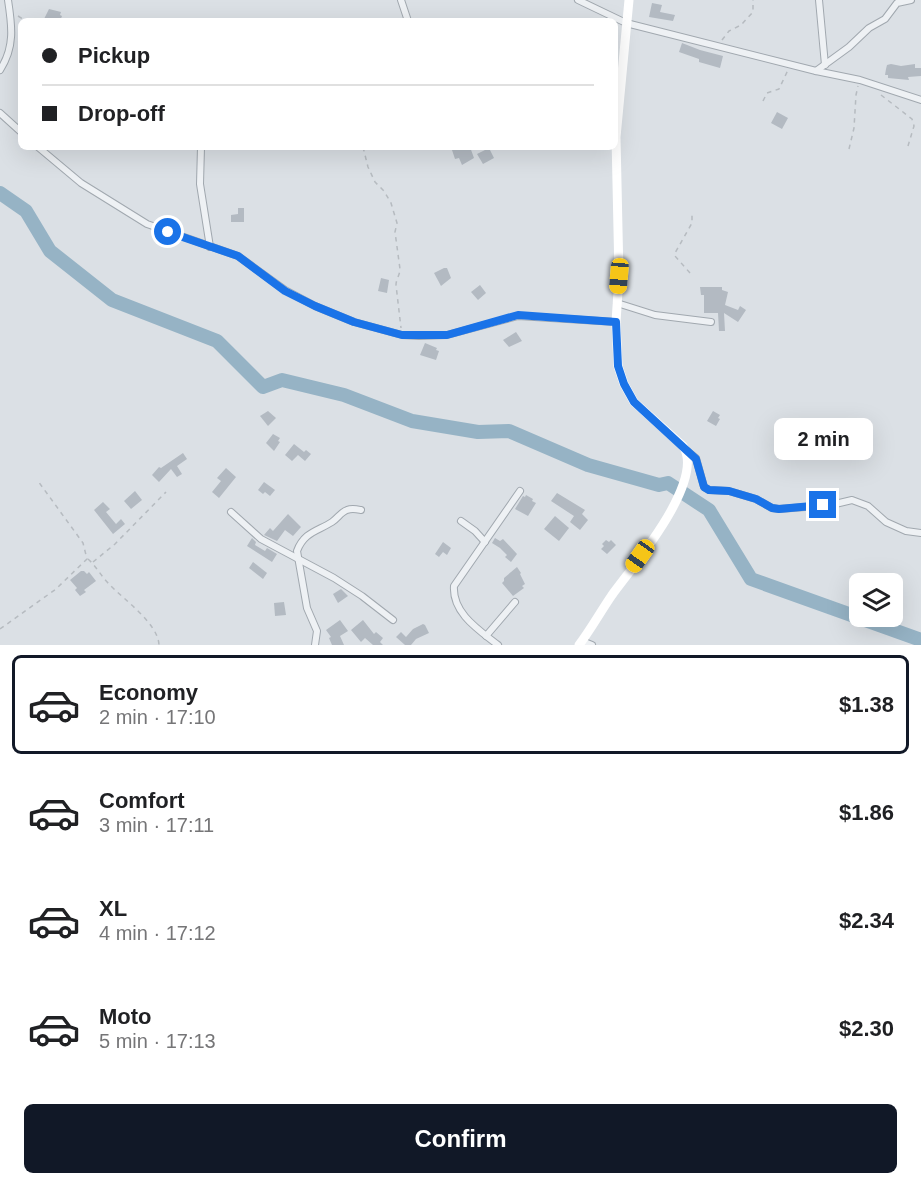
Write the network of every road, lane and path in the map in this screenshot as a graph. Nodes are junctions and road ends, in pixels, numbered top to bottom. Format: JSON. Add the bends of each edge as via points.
{"nodes":[{"id":1,"x":8,"y":0,"type":"edge"},
{"id":2,"x":401,"y":0,"type":"edge"},
{"id":3,"x":578,"y":0,"type":"edge"},
{"id":4,"x":629,"y":0,"type":"edge"},
{"id":5,"x":753,"y":0,"type":"edge"},
{"id":6,"x":819,"y":0,"type":"edge"},
{"id":7,"x":912,"y":0,"type":"edge"},
{"id":8,"x":10,"y":12,"type":"junction"},
{"id":9,"x":21,"y":18,"type":"edge"},
{"id":10,"x":407,"y":18,"type":"edge"},
{"id":11,"x":616,"y":18,"type":"edge"},
{"id":12,"x":618,"y":19,"type":"edge"},
{"id":13,"x":626,"y":23,"type":"junction"},
{"id":14,"x":719,"y":46,"type":"junction"},
{"id":15,"x":791,"y":64,"type":"junction"},
{"id":16,"x":825,"y":65,"type":"junction"},
{"id":17,"x":0,"y":70,"type":"edge"},
{"id":18,"x":816,"y":70,"type":"junction"},
{"id":19,"x":861,"y":80,"type":"junction"},
{"id":20,"x":871,"y":82,"type":"junction"},
{"id":21,"x":921,"y":100,"type":"edge"},
{"id":22,"x":763,"y":101,"type":"dead end"},
{"id":23,"x":0,"y":113,"type":"edge"},
{"id":24,"x":618,"y":115,"type":"edge"},
{"id":25,"x":18,"y":129,"type":"edge"},
{"id":26,"x":908,"y":146,"type":"dead end"},
{"id":27,"x":849,"y":149,"type":"dead end"},
{"id":28,"x":42,"y":150,"type":"edge"},
{"id":29,"x":201,"y":150,"type":"edge"},
{"id":30,"x":364,"y":150,"type":"edge"},
{"id":31,"x":616,"y":150,"type":"edge"},
{"id":32,"x":692,"y":212,"type":"dead end"},
{"id":33,"x":210,"y":247,"type":"junction"},
{"id":34,"x":690,"y":273,"type":"dead end"},
{"id":35,"x":617,"y":303,"type":"junction"},
{"id":36,"x":711,"y":321,"type":"dead end"},
{"id":37,"x":616,"y":322,"type":"junction"},
{"id":38,"x":402,"y":335,"type":"junction"},
{"id":39,"x":686,"y":450,"type":"junction"},
{"id":40,"x":38,"y":481,"type":"dead end"},
{"id":41,"x":520,"y":491,"type":"dead end"},
{"id":42,"x":166,"y":492,"type":"dead end"},
{"id":43,"x":361,"y":510,"type":"dead end"},
{"id":44,"x":231,"y":513,"type":"dead end"},
{"id":45,"x":461,"y":521,"type":"dead end"},
{"id":46,"x":921,"y":533,"type":"edge"},
{"id":47,"x":485,"y":542,"type":"junction"},
{"id":48,"x":87,"y":559,"type":"junction"},
{"id":49,"x":297,"y":559,"type":"junction"},
{"id":50,"x":92,"y":563,"type":"junction"},
{"id":51,"x":516,"y":602,"type":"dead end"},
{"id":52,"x":393,"y":620,"type":"dead end"},
{"id":53,"x":0,"y":629,"type":"edge"},
{"id":54,"x":486,"y":636,"type":"junction"},
{"id":55,"x":580,"y":643,"type":"edge"},
{"id":56,"x":159,"y":645,"type":"edge"},
{"id":57,"x":315,"y":645,"type":"edge"},
{"id":58,"x":498,"y":645,"type":"edge"},
{"id":59,"x":592,"y":645,"type":"edge"}],
"edges":[{"from":1,"to":8,"type":"street"},
{"from":2,"to":10,"type":"street"},
{"from":3,"to":11,"type":"street"},
{"from":4,"to":13,"type":"main road"},
{"from":5,"to":14,"type":"path","via":[[753,12],[729,31]]},
{"from":6,"to":16,"type":"street"},
{"from":7,"to":16,"type":"street","via":[[897,3],[885,19]]},
{"from":8,"to":9,"type":"path"},
{"from":8,"to":17,"type":"street","via":[[11,45]]},
{"from":12,"to":13,"type":"street"},
{"from":13,"to":14,"type":"street"},
{"from":13,"to":24,"type":"main road"},
{"from":14,"to":15,"type":"street"},
{"from":15,"to":18,"type":"street"},
{"from":15,"to":22,"type":"path","via":[[779,88],[766,93]]},
{"from":16,"to":18,"type":"street"},
{"from":18,"to":19,"type":"street"},
{"from":19,"to":20,"type":"street"},
{"from":19,"to":27,"type":"path"},
{"from":20,"to":21,"type":"street"},
{"from":20,"to":26,"type":"path","via":[[893,106],[912,119],[914,126]]},
{"from":23,"to":25,"type":"street"},
{"from":28,"to":33,"type":"street","via":[[81,183],[147,224]]},
{"from":29,"to":33,"type":"street","via":[[200,184]]},
{"from":30,"to":38,"type":"path","via":[[368,167],[391,202],[396,220],[400,269],[396,285]]},
{"from":31,"to":35,"type":"main road"},
{"from":32,"to":34,"type":"path","via":[[692,223],[675,253]]},
{"from":33,"to":38,"type":"street","via":[[238,256],[285,291],[315,306]]},
{"from":35,"to":36,"type":"street","via":[[655,315]]},
{"from":35,"to":37,"type":"main road"},
{"from":37,"to":38,"type":"street","via":[[518,315],[447,335]]},
{"from":37,"to":39,"type":"main road","via":[[618,366],[624,384],[634,402]]},
{"from":39,"to":46,"type":"street","via":[[696,459],[702,483],[709,490],[729,491],[779,509],[852,500],[886,522]]},
{"from":39,"to":55,"type":"main road","via":[[688,465],[682,487],[663,525]]},
{"from":40,"to":48,"type":"path","via":[[83,543]]},
{"from":41,"to":47,"type":"street"},
{"from":42,"to":50,"type":"path"},
{"from":43,"to":49,"type":"street","via":[[352,508],[316,529],[299,545]]},
{"from":44,"to":49,"type":"street","via":[[261,539]]},
{"from":45,"to":47,"type":"street"},
{"from":47,"to":54,"type":"street","via":[[455,582],[453,592],[468,621]]},
{"from":48,"to":50,"type":"path"},
{"from":48,"to":53,"type":"path","via":[[56,589]]},
{"from":49,"to":52,"type":"street","via":[[334,578]]},
{"from":49,"to":57,"type":"street","via":[[307,608],[317,631]]},
{"from":50,"to":56,"type":"path","via":[[107,583],[145,618]]},
{"from":51,"to":54,"type":"street"},
{"from":54,"to":58,"type":"street"},
{"from":55,"to":59,"type":"street"}]}
